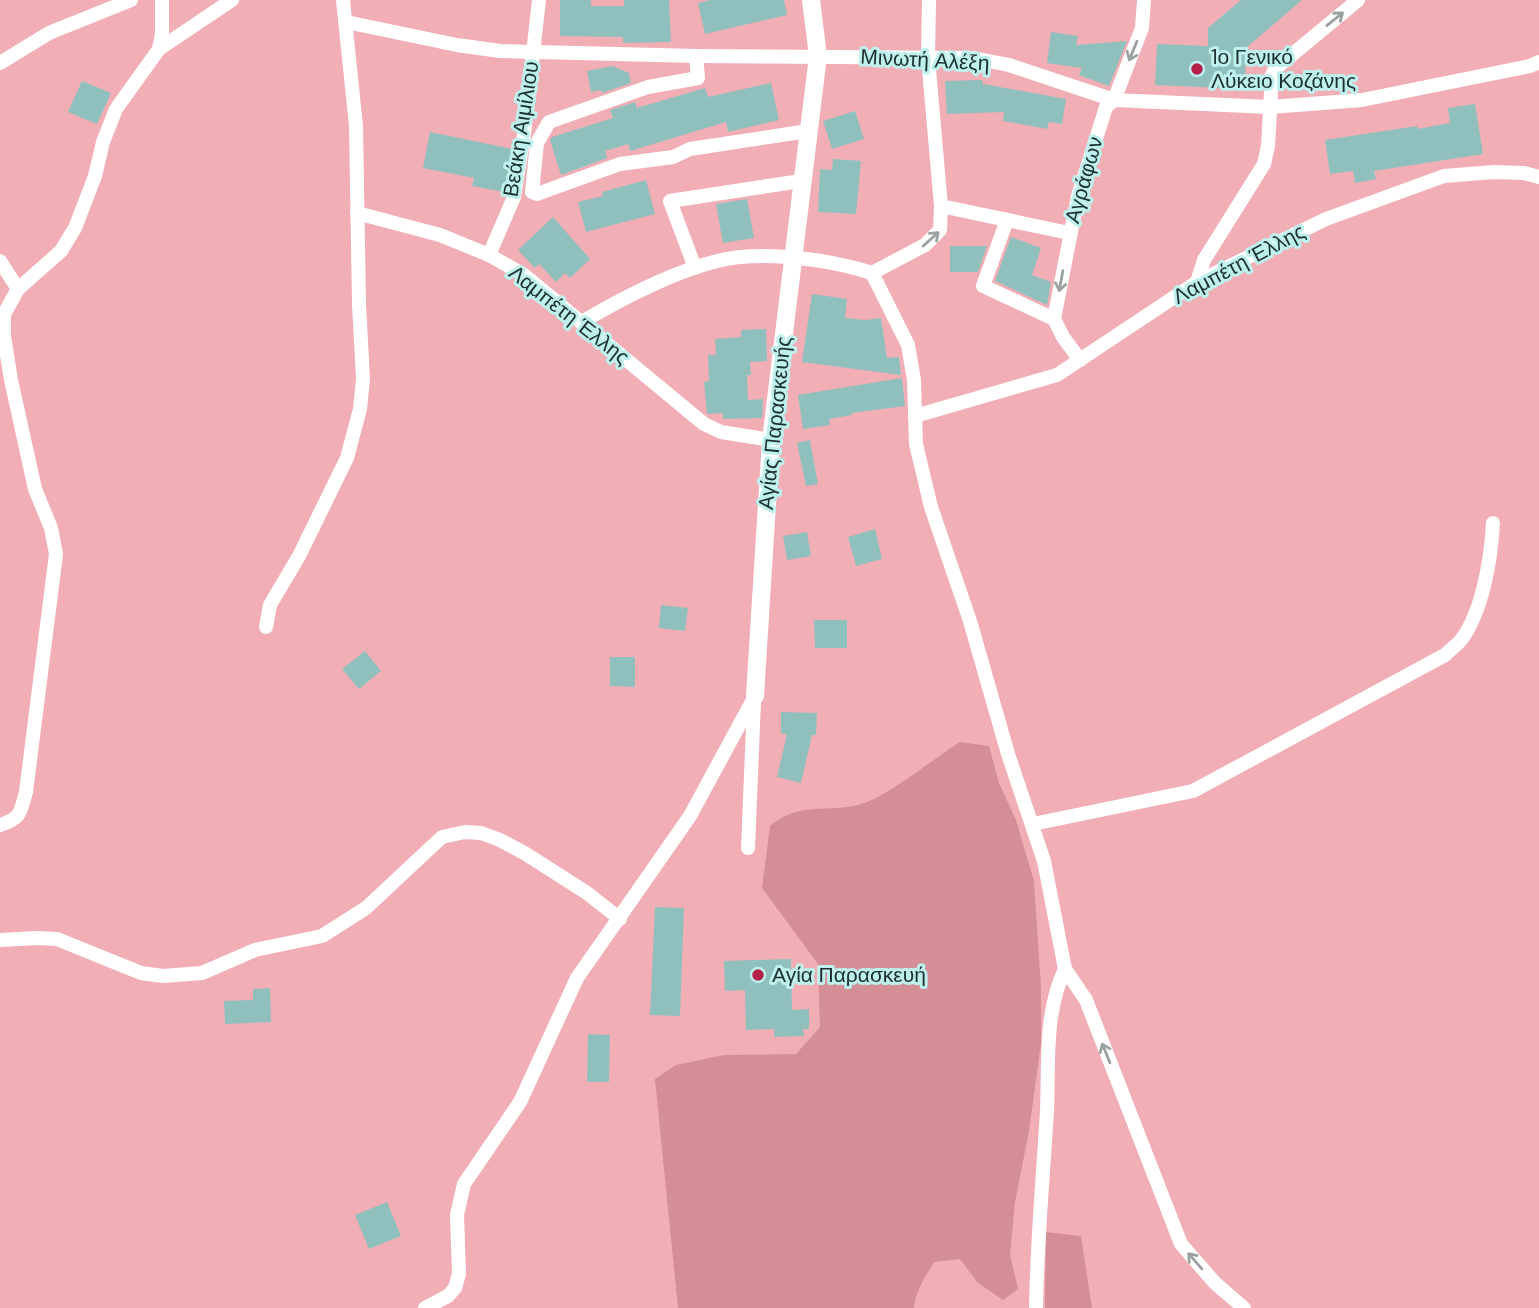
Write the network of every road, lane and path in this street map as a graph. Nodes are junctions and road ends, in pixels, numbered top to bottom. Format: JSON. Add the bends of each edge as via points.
{"nodes":[{"id":1,"x":131,"y":0,"type":"edge"},
{"id":2,"x":162,"y":0,"type":"edge"},
{"id":3,"x":232,"y":0,"type":"edge"},
{"id":4,"x":343,"y":0,"type":"edge"},
{"id":5,"x":538,"y":0,"type":"edge"},
{"id":6,"x":811,"y":0,"type":"edge"},
{"id":7,"x":929,"y":0,"type":"edge"},
{"id":8,"x":1144,"y":0,"type":"edge"},
{"id":9,"x":1358,"y":0,"type":"edge"},
{"id":10,"x":346,"y":22,"type":"junction"},
{"id":11,"x":159,"y":49,"type":"junction"},
{"id":12,"x":533,"y":52,"type":"junction"},
{"id":13,"x":696,"y":56,"type":"junction"},
{"id":14,"x":818,"y":56,"type":"junction"},
{"id":15,"x":928,"y":58,"type":"junction"},
{"id":16,"x":1539,"y":62,"type":"edge"},
{"id":17,"x":0,"y":63,"type":"edge"},
{"id":18,"x":1114,"y":100,"type":"junction"},
{"id":19,"x":1270,"y":107,"type":"junction"},
{"id":20,"x":808,"y":131,"type":"junction"},
{"id":21,"x":1539,"y":177,"type":"edge"},
{"id":22,"x":801,"y":181,"type":"junction"},
{"id":23,"x":941,"y":206,"type":"junction"},
{"id":24,"x":357,"y":213,"type":"junction"},
{"id":25,"x":1007,"y":220,"type":"junction"},
{"id":26,"x":1069,"y":233,"type":"junction"},
{"id":27,"x":488,"y":255,"type":"junction"},
{"id":28,"x":793,"y":259,"type":"junction"},
{"id":29,"x":0,"y":261,"type":"edge"},
{"id":30,"x":695,"y":268,"type":"junction"},
{"id":31,"x":872,"y":273,"type":"junction"},
{"id":32,"x":1197,"y":282,"type":"junction"},
{"id":33,"x":18,"y":289,"type":"junction"},
{"id":34,"x":2,"y":315,"type":"edge"},
{"id":35,"x":1054,"y":318,"type":"junction"},
{"id":36,"x":582,"y":322,"type":"junction"},
{"id":37,"x":1080,"y":360,"type":"junction"},
{"id":38,"x":915,"y":416,"type":"junction"},
{"id":39,"x":771,"y":440,"type":"junction"},
{"id":40,"x":1493,"y":523,"type":"dead end"},
{"id":41,"x":266,"y":627,"type":"dead end"},
{"id":42,"x":755,"y":696,"type":"junction"},
{"id":43,"x":1033,"y":824,"type":"junction"},
{"id":44,"x":0,"y":825,"type":"edge"},
{"id":45,"x":748,"y":848,"type":"dead end"},
{"id":46,"x":620,"y":919,"type":"junction"},
{"id":47,"x":0,"y":940,"type":"edge"},
{"id":48,"x":1065,"y":969,"type":"junction"},
{"id":49,"x":425,"y":1308,"type":"edge"},
{"id":50,"x":1036,"y":1308,"type":"edge"},
{"id":51,"x":1244,"y":1308,"type":"edge"}],
"edges":[{"from":1,"to":17,"type":"street","via":[[49,33]]},
{"from":2,"to":11,"type":"street"},
{"from":3,"to":11,"type":"street"},
{"from":4,"to":10,"type":"street"},
{"from":5,"to":12,"type":"street","name":"Βεάκη Αιμίλιου"},
{"from":6,"to":14,"type":"street","name":"Αγίας Παρασκευής"},
{"from":7,"to":15,"type":"street"},
{"from":8,"to":18,"type":"street","name":"Αγράφων","one_way":true,"via":[[1142,28]]},
{"from":19,"to":9,"type":"street","one_way":true,"via":[[1276,68]]},
{"from":10,"to":12,"type":"street","name":"Μινωτή Αλέξη","via":[[457,45]]},
{"from":10,"to":24,"type":"street","via":[[356,126]]},
{"from":11,"to":33,"type":"street","via":[[116,109],[75,229],[61,251]]},
{"from":12,"to":13,"type":"street","name":"Μινωτή Αλέξη"},
{"from":12,"to":27,"type":"street","name":"Βεάκη Αιμίλιου","via":[[514,197]]},
{"from":13,"to":14,"type":"street","name":"Μινωτή Αλέξη"},
{"from":13,"to":20,"type":"street","via":[[698,78],[648,87],[549,122],[537,143],[532,192],[620,164]]},
{"from":14,"to":15,"type":"street","name":"Μινωτή Αλέξη"},
{"from":14,"to":20,"type":"street","name":"Αγίας Παρασκευής"},
{"from":15,"to":18,"type":"street","name":"Μινωτή Αλέξη","via":[[990,60]]},
{"from":15,"to":23,"type":"street"},
{"from":16,"to":19,"type":"street","name":"Μινωτή Αλέξη","via":[[1362,100]]},
{"from":18,"to":19,"type":"street","name":"Μινωτή Αλέξη"},
{"from":18,"to":26,"type":"street","name":"Αγράφων","via":[[1106,107],[1098,129]]},
{"from":19,"to":32,"type":"street","via":[[1264,164],[1203,260]]},
{"from":20,"to":22,"type":"street","name":"Αγίας Παρασκευής"},
{"from":21,"to":32,"type":"street","name":"Λαμπέτη Έλλης","via":[[1494,172],[1444,176],[1326,219]]},
{"from":22,"to":28,"type":"street","name":"Αγίας Παρασκευής"},
{"from":22,"to":30,"type":"street","via":[[670,201]]},
{"from":23,"to":25,"type":"street"},
{"from":31,"to":23,"type":"street","one_way":true,"via":[[937,235]]},
{"from":24,"to":27,"type":"street","name":"Λαμπέτη Έλλης"},
{"from":24,"to":41,"type":"street","via":[[360,409],[347,458],[270,605]]},
{"from":25,"to":26,"type":"street"},
{"from":25,"to":35,"type":"street","via":[[983,286]]},
{"from":26,"to":35,"type":"street","name":"Αγράφων","one_way":true},
{"from":27,"to":36,"type":"street","name":"Λαμπέτη Έλλης","via":[[524,275]]},
{"from":28,"to":30,"type":"street","via":[[738,257]]},
{"from":28,"to":31,"type":"street"},
{"from":28,"to":39,"type":"street","name":"Αγίας Παρασκευής"},
{"from":29,"to":33,"type":"street"},
{"from":30,"to":36,"type":"street"},
{"from":31,"to":38,"type":"street","via":[[908,345],[915,380]]},
{"from":32,"to":37,"type":"street","name":"Λαμπέτη Έλλης"},
{"from":33,"to":34,"type":"street"},
{"from":34,"to":44,"type":"street","via":[[35,489],[56,554],[26,792],[19,815]]},
{"from":35,"to":37,"type":"street"},
{"from":36,"to":39,"type":"street","name":"Λαμπέτη Έλλης","via":[[704,424],[721,432]]},
{"from":37,"to":38,"type":"street","name":"Λαμπέτη Έλλης","via":[[1056,375]]},
{"from":38,"to":43,"type":"street","via":[[916,444],[931,507]]},
{"from":39,"to":42,"type":"street","name":"Αγίας Παρασκευής"},
{"from":40,"to":43,"type":"street","via":[[1484,584],[1471,624],[1445,655],[1193,791]]},
{"from":42,"to":45,"type":"street","name":"Αγίας Παρασκευής"},
{"from":42,"to":46,"type":"street","via":[[690,816]]},
{"from":43,"to":48,"type":"street"},
{"from":46,"to":47,"type":"street","via":[[517,849],[481,833],[465,832],[442,836],[366,908],[322,936],[255,950],[202,972],[163,976],[124,968],[57,939]]},
{"from":46,"to":49,"type":"street","via":[[577,978],[520,1102],[464,1184],[457,1215],[460,1274],[448,1296]]},
{"from":48,"to":50,"type":"street","via":[[1053,1000],[1049,1044]]},
{"from":51,"to":48,"type":"street","one_way":true,"via":[[1181,1244],[1086,1000]]}]}
